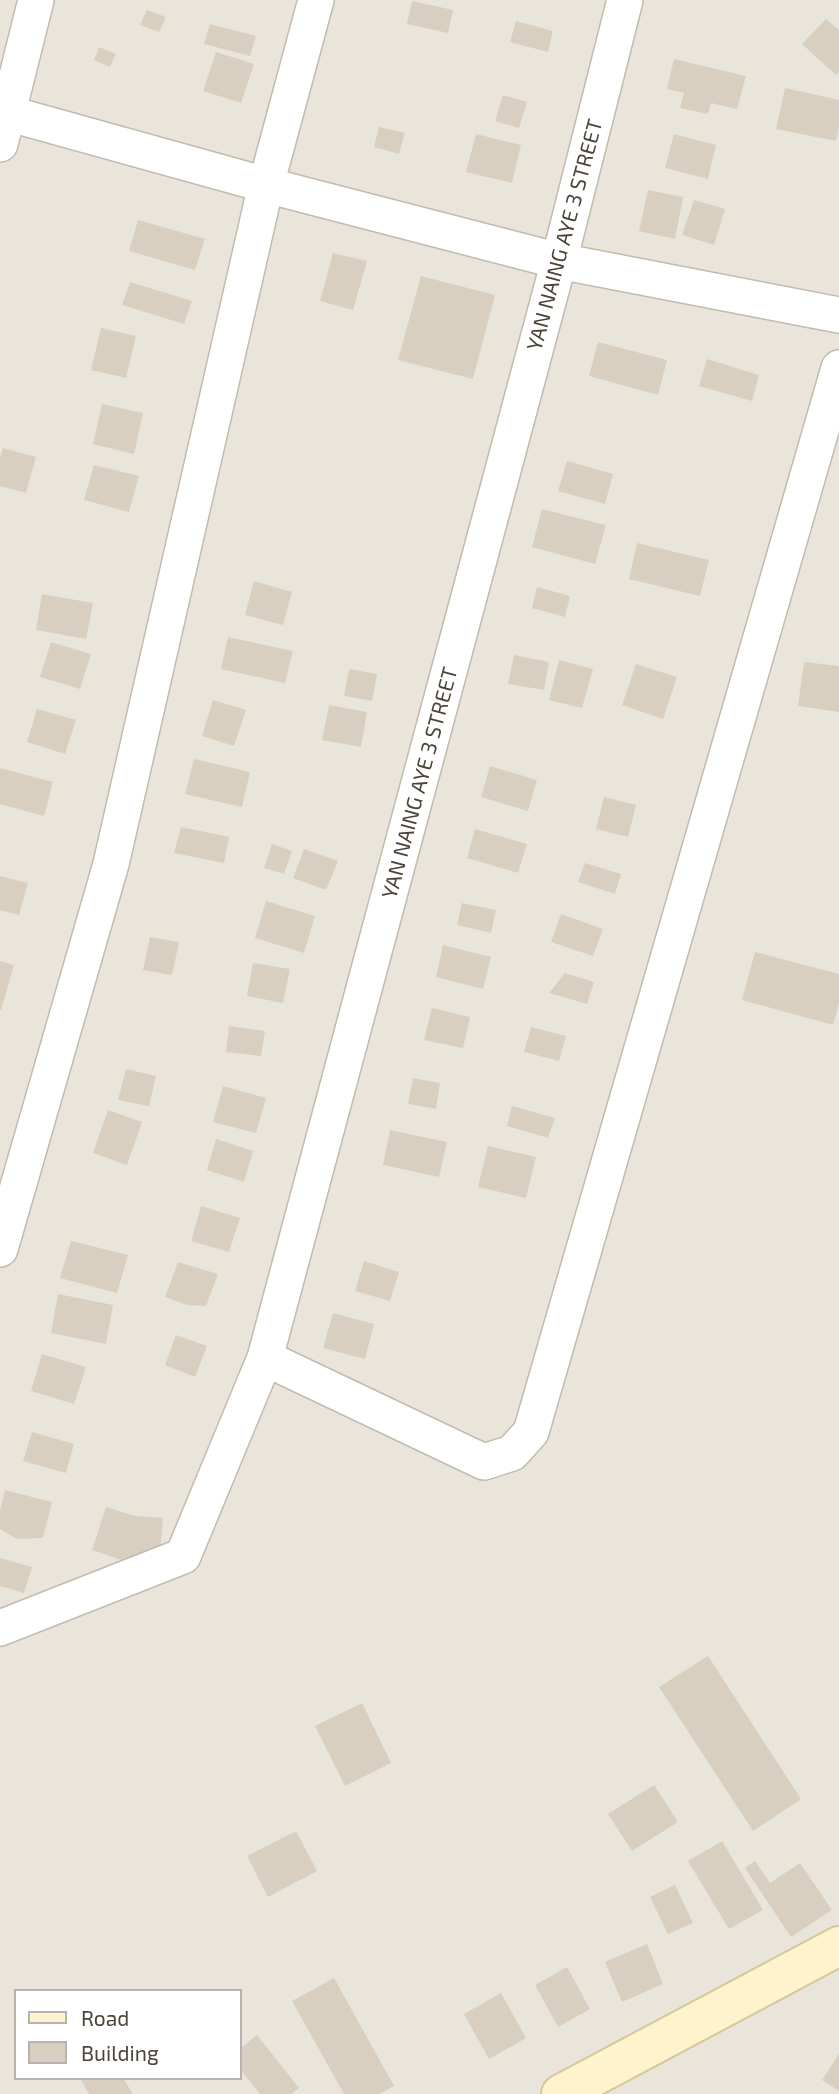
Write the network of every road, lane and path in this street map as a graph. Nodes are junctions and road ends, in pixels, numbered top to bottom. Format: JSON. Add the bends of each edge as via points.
{"nodes":[{"id":1,"x":36,"y":0,"type":"edge"},
{"id":2,"x":316,"y":0,"type":"edge"},
{"id":3,"x":625,"y":0,"type":"edge"},
{"id":4,"x":3,"y":123,"type":"edge"},
{"id":5,"x":266,"y":185,"type":"junction"},
{"id":6,"x":559,"y":261,"type":"junction"},
{"id":7,"x":839,"y":315,"type":"edge"},
{"id":8,"x":839,"y":369,"type":"edge"},
{"id":9,"x":0,"y":1250,"type":"edge"},
{"id":10,"x":265,"y":1358,"type":"junction"},
{"id":11,"x":0,"y":1628,"type":"edge"},
{"id":12,"x":839,"y":1946,"type":"edge"},
{"id":13,"x":561,"y":2094,"type":"edge"}],
"edges":[{"from":1,"to":4,"type":"street"},
{"from":2,"to":5,"type":"street"},
{"from":3,"to":6,"type":"street","name":"YAN NAING AYE 3 STREET"},
{"from":4,"to":5,"type":"street"},
{"from":5,"to":6,"type":"street"},
{"from":5,"to":9,"type":"street","via":[[111,864]]},
{"from":6,"to":7,"type":"street"},
{"from":6,"to":10,"type":"street","name":"YAN NAING AYE 3 STREET"},
{"from":8,"to":10,"type":"street","via":[[531,1432],[512,1453],[484,1462]]},
{"from":10,"to":11,"type":"street","name":"YAN NAING AYE 3 STREET","via":[[183,1556]]},
{"from":12,"to":13,"type":"main road"}]}
